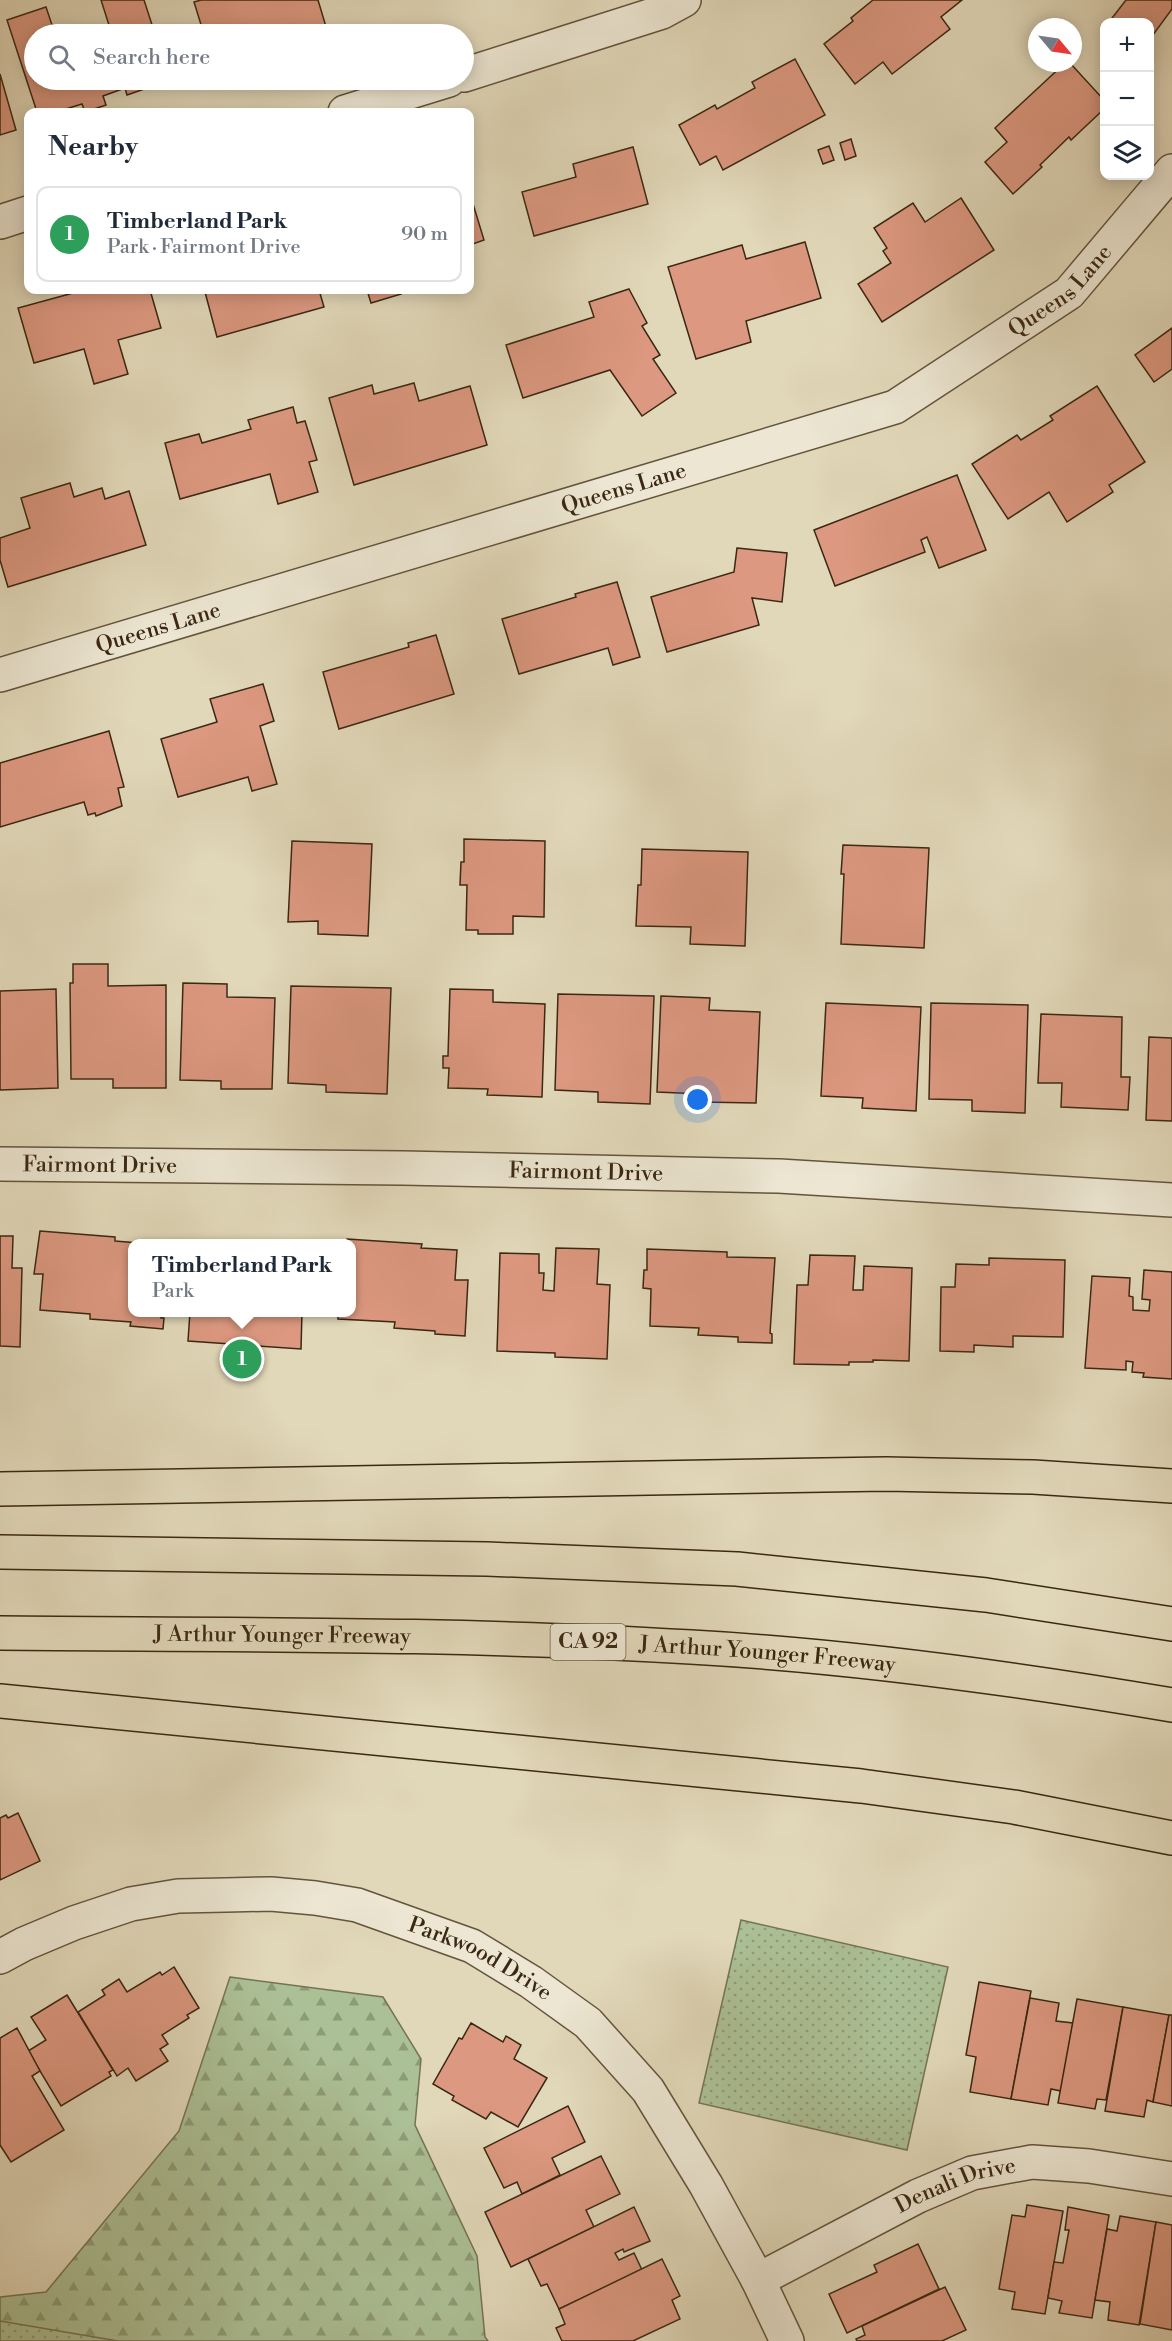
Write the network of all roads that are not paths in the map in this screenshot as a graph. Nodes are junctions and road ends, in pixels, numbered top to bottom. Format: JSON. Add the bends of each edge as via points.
{"nodes":[{"id":1,"x":667,"y":4,"type":"edge"},
{"id":2,"x":474,"y":72,"type":"edge"},
{"id":3,"x":416,"y":90,"type":"edge"},
{"id":4,"x":358,"y":108,"type":"edge"},
{"id":5,"x":1172,"y":171,"type":"edge"},
{"id":6,"x":24,"y":214,"type":"edge"},
{"id":7,"x":0,"y":222,"type":"edge"},
{"id":8,"x":0,"y":675,"type":"edge"},
{"id":9,"x":0,"y":1164,"type":"edge"},
{"id":10,"x":1172,"y":1200,"type":"edge"},
{"id":11,"x":1172,"y":1486,"type":"edge"},
{"id":12,"x":0,"y":1489,"type":"edge"},
{"id":13,"x":0,"y":1552,"type":"edge"},
{"id":14,"x":1172,"y":1624,"type":"edge"},
{"id":15,"x":0,"y":1633,"type":"edge"},
{"id":16,"x":0,"y":1701,"type":"edge"},
{"id":17,"x":1172,"y":1705,"type":"edge"},
{"id":18,"x":1172,"y":1838,"type":"edge"},
{"id":19,"x":0,"y":1957,"type":"edge"},
{"id":20,"x":1172,"y":2179,"type":"edge"},
{"id":21,"x":758,"y":2280,"type":"junction"},
{"id":22,"x":788,"y":2341,"type":"edge"}],
"edges":[{"from":1,"to":2,"type":"street"},
{"from":3,"to":4,"type":"street"},
{"from":5,"to":8,"type":"street","name":"Queens Lane","via":[[1069,293],[895,407]]},
{"from":6,"to":7,"type":"street"},
{"from":9,"to":10,"type":"street","name":"Fairmont Drive","via":[[779,1176]]},
{"from":11,"to":12,"type":"highway","via":[[1033,1477],[886,1474]]},
{"from":13,"to":14,"type":"highway","via":[[511,1559],[737,1569],[986,1595]]},
{"from":15,"to":17,"type":"highway","name":"J Arthur Younger Freeway","number":"CA 92","via":[[445,1638],[693,1647],[939,1670]]},
{"from":16,"to":18,"type":"highway","via":[[861,1786],[1014,1807]]},
{"from":19,"to":21,"type":"street","name":"Parkwood Drive","via":[[74,1923],[131,1904],[178,1896],[271,1894],[357,1905],[472,1946],[531,1982],[588,2024],[648,2090]]},
{"from":20,"to":21,"type":"street","name":"Denali Drive","via":[[1032,2162],[972,2173],[918,2196]]},
{"from":21,"to":22,"type":"street","name":"Parkwood Drive"}]}
